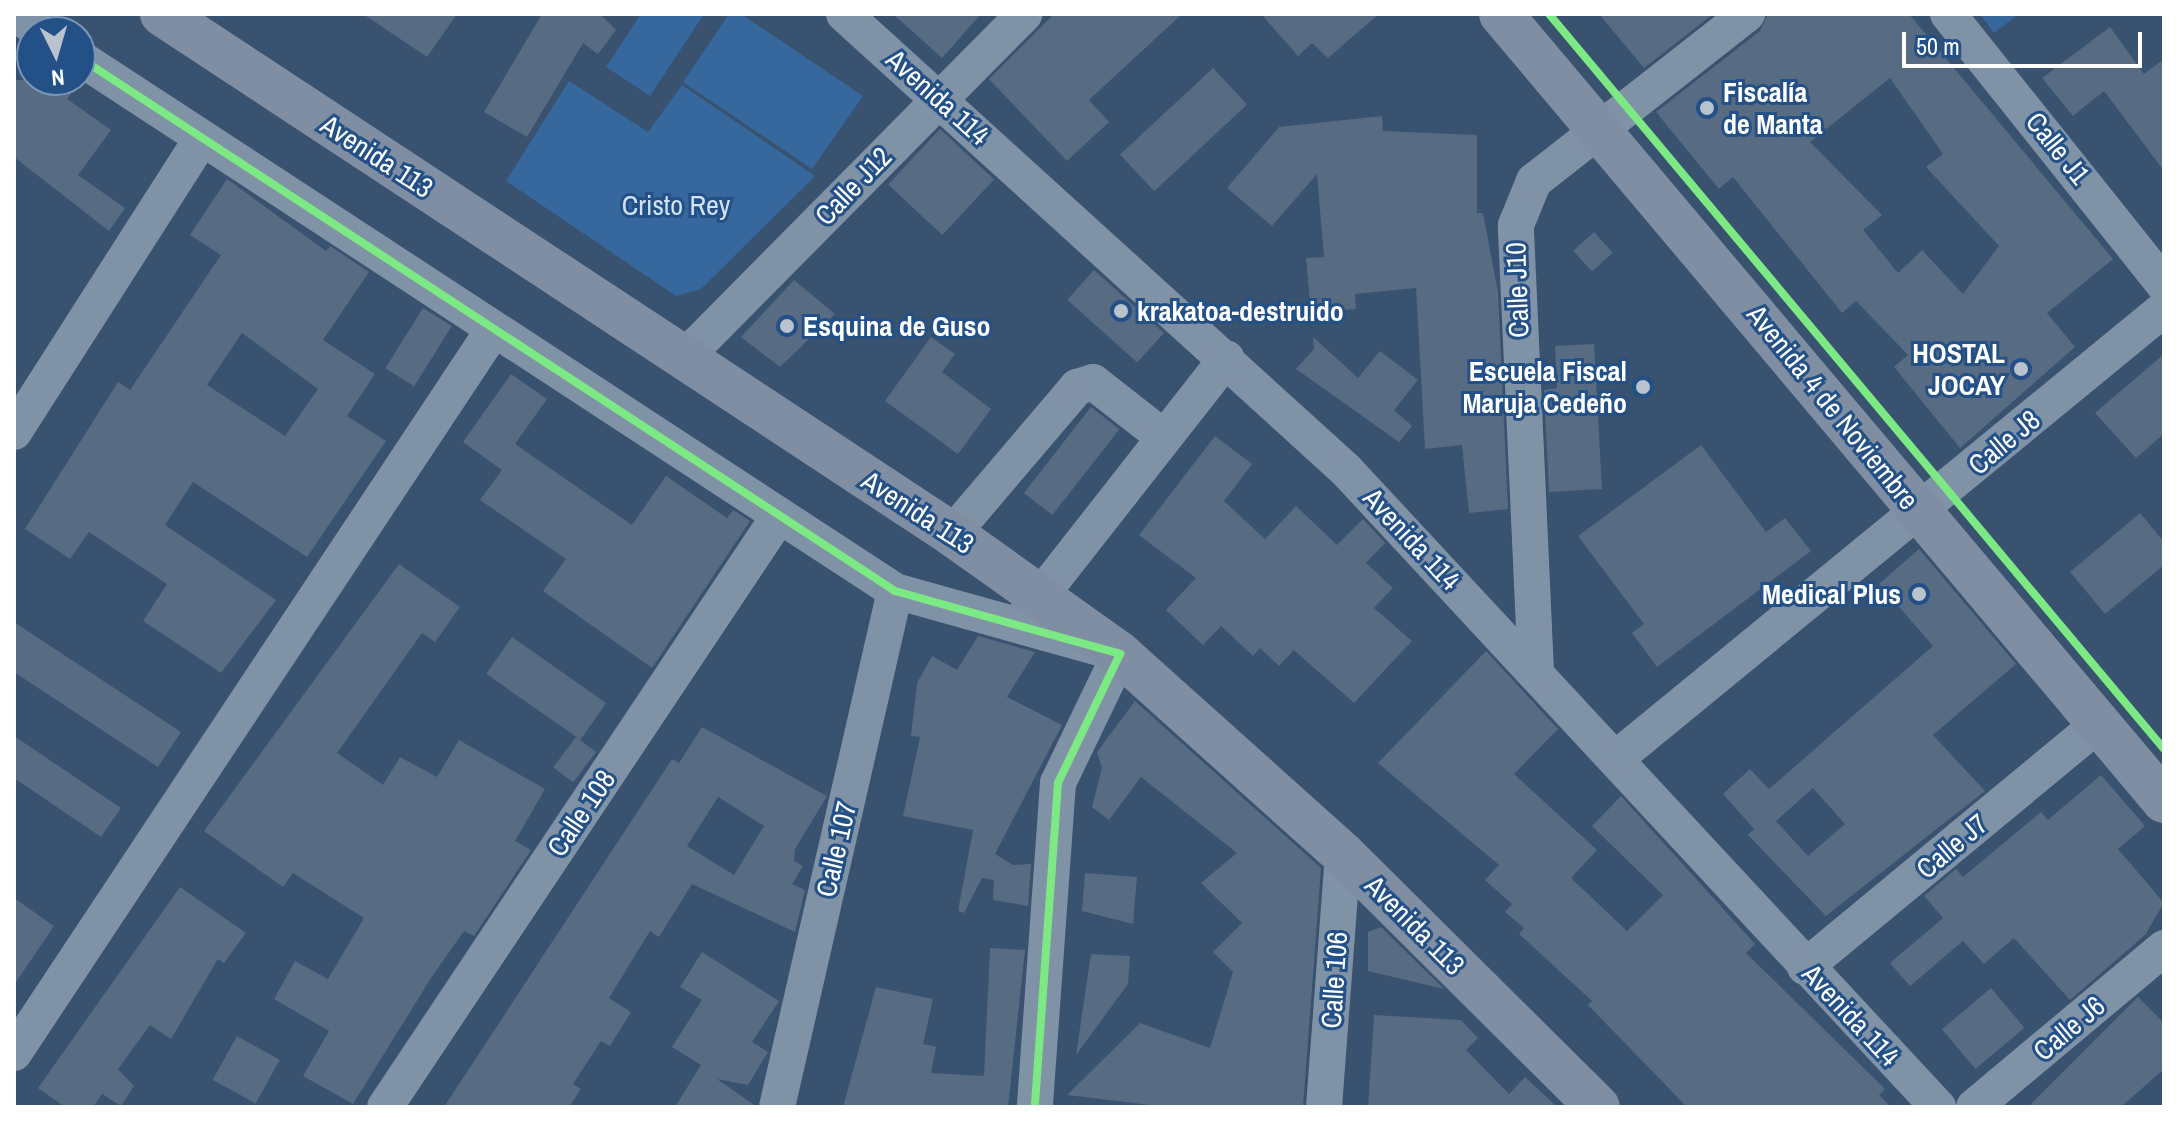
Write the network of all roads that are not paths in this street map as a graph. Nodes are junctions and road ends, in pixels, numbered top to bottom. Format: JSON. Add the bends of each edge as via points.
{"nodes":[{"id":1,"x":162,"y":14,"type":"edge"},
{"id":2,"x":844,"y":14,"type":"edge"},
{"id":3,"x":1024,"y":14,"type":"edge"},
{"id":4,"x":1501,"y":14,"type":"edge"},
{"id":5,"x":1747,"y":14,"type":"edge"},
{"id":6,"x":1948,"y":14,"type":"edge"},
{"id":7,"x":96,"y":69,"type":"edge"},
{"id":8,"x":940,"y":98,"type":"junction"},
{"id":9,"x":1600,"y":129,"type":"junction"},
{"id":10,"x":201,"y":140,"type":"junction"},
{"id":11,"x":2164,"y":285,"type":"edge"},
{"id":12,"x":2164,"y":309,"type":"edge"},
{"id":13,"x":492,"y":332,"type":"junction"},
{"id":14,"x":684,"y":358,"type":"junction"},
{"id":15,"x":1227,"y":358,"type":"junction"},
{"id":16,"x":14,"y":432,"type":"edge"},
{"id":17,"x":1162,"y":436,"type":"junction"},
{"id":18,"x":1920,"y":512,"type":"junction"},
{"id":19,"x":777,"y":519,"type":"junction"},
{"id":20,"x":952,"y":534,"type":"junction"},
{"id":21,"x":895,"y":591,"type":"junction"},
{"id":22,"x":1029,"y":610,"type":"junction"},
{"id":23,"x":1120,"y":654,"type":"junction"},
{"id":24,"x":1536,"y":672,"type":"junction"},
{"id":25,"x":2098,"y":725,"type":"junction"},
{"id":26,"x":1619,"y":756,"type":"junction"},
{"id":27,"x":2164,"y":801,"type":"edge"},
{"id":28,"x":1343,"y":854,"type":"junction"},
{"id":29,"x":2164,"y":948,"type":"edge"},
{"id":30,"x":1805,"y":967,"type":"junction"},
{"id":31,"x":14,"y":1053,"type":"edge"},
{"id":32,"x":385,"y":1107,"type":"edge"},
{"id":33,"x":777,"y":1107,"type":"edge"},
{"id":34,"x":1035,"y":1107,"type":"edge"},
{"id":35,"x":1324,"y":1107,"type":"edge"},
{"id":36,"x":1598,"y":1107,"type":"edge"},
{"id":37,"x":1938,"y":1107,"type":"edge"},
{"id":38,"x":1974,"y":1107,"type":"edge"}],
"edges":[{"from":1,"to":14,"type":"main road","name":"Avenida 113"},
{"from":2,"to":8,"type":"street","name":"Avenida 114"},
{"from":3,"to":8,"type":"street","name":"Calle J12"},
{"from":4,"to":9,"type":"main road","name":"Avenida 4 de Noviembre"},
{"from":5,"to":9,"type":"street","name":"Calle J10"},
{"from":6,"to":11,"type":"street","name":"Calle J1"},
{"from":7,"to":10,"type":"street"},
{"from":8,"to":14,"type":"street","name":"Calle J12"},
{"from":8,"to":15,"type":"street","name":"Avenida 114"},
{"from":9,"to":18,"type":"main road","name":"Avenida 4 de Noviembre"},
{"from":9,"to":24,"type":"street","name":"Calle J10","via":[[1534,181],[1516,225]]},
{"from":10,"to":13,"type":"street"},
{"from":10,"to":16,"type":"street"},
{"from":12,"to":18,"type":"street","name":"Calle J8"},
{"from":13,"to":19,"type":"street"},
{"from":13,"to":31,"type":"street"},
{"from":14,"to":20,"type":"main road","name":"Avenida 113"},
{"from":15,"to":17,"type":"street"},
{"from":15,"to":24,"type":"street","name":"Avenida 114","via":[[1346,470]]},
{"from":17,"to":20,"type":"street","via":[[1093,382],[1077,387]]},
{"from":17,"to":22,"type":"street"},
{"from":18,"to":25,"type":"main road","name":"Avenida 4 de Noviembre"},
{"from":18,"to":26,"type":"street","name":"Calle J8"},
{"from":19,"to":21,"type":"street"},
{"from":19,"to":32,"type":"street","name":"Calle 108"},
{"from":20,"to":22,"type":"main road","name":"Avenida 113"},
{"from":21,"to":22,"type":"street"},
{"from":21,"to":33,"type":"street","name":"Calle 107"},
{"from":22,"to":23,"type":"main road","name":"Avenida 113"},
{"from":23,"to":28,"type":"main road","name":"Avenida 113"},
{"from":23,"to":34,"type":"street","via":[[1058,783]]},
{"from":24,"to":26,"type":"street","name":"Avenida 114"},
{"from":25,"to":27,"type":"main road","name":"Avenida 4 de Noviembre"},
{"from":25,"to":30,"type":"street","name":"Calle J7"},
{"from":26,"to":30,"type":"street","name":"Avenida 114"},
{"from":28,"to":35,"type":"street","name":"Calle 106"},
{"from":28,"to":36,"type":"main road","name":"Avenida 113"},
{"from":29,"to":38,"type":"street","name":"Calle J6"},
{"from":30,"to":37,"type":"street","name":"Avenida 114"}]}
